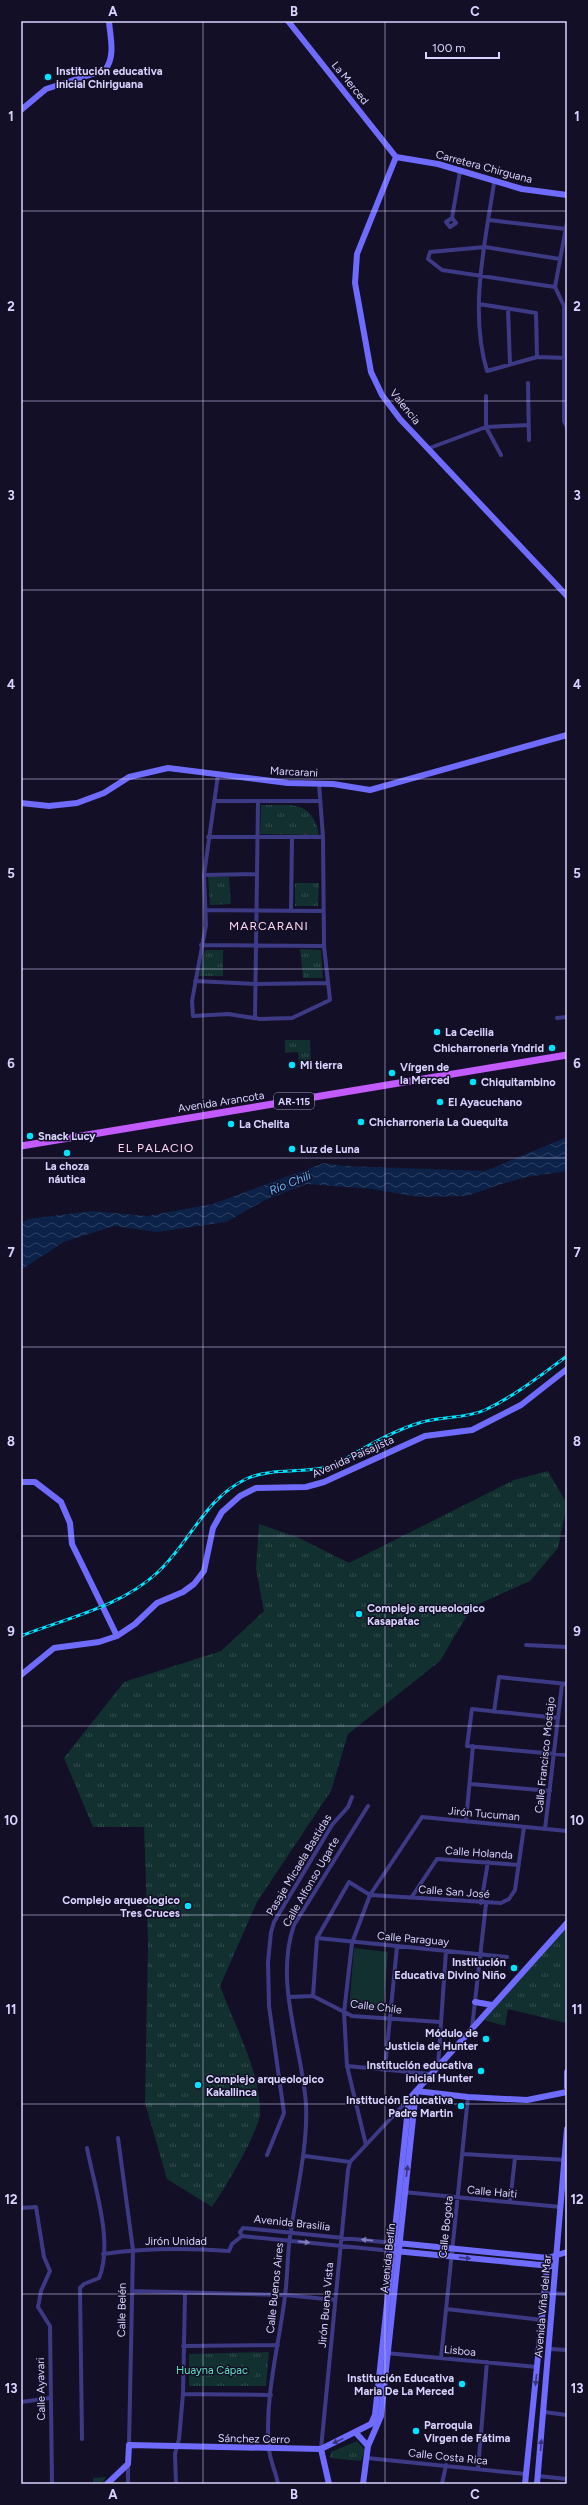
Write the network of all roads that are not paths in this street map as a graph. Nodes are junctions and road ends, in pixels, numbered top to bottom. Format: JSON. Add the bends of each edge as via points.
{"nodes":[{"id":1,"x":109,"y":21,"type":"edge"},
{"id":2,"x":288,"y":21,"type":"edge"},
{"id":3,"x":21,"y":110,"type":"edge"},
{"id":4,"x":396,"y":157,"type":"junction"},
{"id":5,"x":460,"y":171,"type":"junction"},
{"id":6,"x":494,"y":182,"type":"junction"},
{"id":7,"x":567,"y":195,"type":"edge"},
{"id":8,"x":452,"y":218,"type":"dead end"},
{"id":9,"x":489,"y":220,"type":"junction"},
{"id":10,"x":567,"y":222,"type":"edge"},
{"id":11,"x":566,"y":229,"type":"junction"},
{"id":12,"x":565,"y":241,"type":"edge"},
{"id":13,"x":485,"y":248,"type":"junction"},
{"id":14,"x":560,"y":259,"type":"junction"},
{"id":15,"x":482,"y":276,"type":"junction"},
{"id":16,"x":555,"y":287,"type":"junction"},
{"id":17,"x":479,"y":304,"type":"junction"},
{"id":18,"x":565,"y":306,"type":"edge"},
{"id":19,"x":508,"y":309,"type":"junction"},
{"id":20,"x":537,"y":357,"type":"junction"},
{"id":21,"x":565,"y":358,"type":"edge"},
{"id":22,"x":510,"y":364,"type":"junction"},
{"id":23,"x":528,"y":383,"type":"dead end"},
{"id":24,"x":486,"y":396,"type":"dead end"},
{"id":25,"x":528,"y":426,"type":"junction"},
{"id":26,"x":486,"y":427,"type":"junction"},
{"id":27,"x":567,"y":427,"type":"edge"},
{"id":28,"x":529,"y":440,"type":"dead end"},
{"id":29,"x":427,"y":449,"type":"junction"},
{"id":30,"x":501,"y":455,"type":"dead end"},
{"id":31,"x":567,"y":596,"type":"edge"},
{"id":32,"x":567,"y":735,"type":"edge"},
{"id":33,"x":218,"y":775,"type":"junction"},
{"id":34,"x":319,"y":784,"type":"junction"},
{"id":35,"x":214,"y":801,"type":"junction"},
{"id":36,"x":320,"y":801,"type":"junction"},
{"id":37,"x":258,"y":802,"type":"junction"},
{"id":38,"x":21,"y":803,"type":"edge"},
{"id":39,"x":208,"y":837,"type":"junction"},
{"id":40,"x":256,"y":837,"type":"junction"},
{"id":41,"x":292,"y":837,"type":"junction"},
{"id":42,"x":323,"y":837,"type":"junction"},
{"id":43,"x":256,"y":874,"type":"junction"},
{"id":44,"x":204,"y":875,"type":"junction"},
{"id":45,"x":207,"y":910,"type":"junction"},
{"id":46,"x":291,"y":910,"type":"junction"},
{"id":47,"x":256,"y":911,"type":"junction"},
{"id":48,"x":323,"y":911,"type":"junction"},
{"id":49,"x":201,"y":945,"type":"junction"},
{"id":50,"x":256,"y":946,"type":"junction"},
{"id":51,"x":324,"y":946,"type":"junction"},
{"id":52,"x":195,"y":981,"type":"junction"},
{"id":53,"x":328,"y":983,"type":"junction"},
{"id":54,"x":256,"y":984,"type":"junction"},
{"id":55,"x":567,"y":1017,"type":"edge"},
{"id":56,"x":255,"y":1018,"type":"junction"},
{"id":57,"x":557,"y":1018,"type":"dead end"},
{"id":58,"x":567,"y":1054,"type":"edge"},
{"id":59,"x":21,"y":1146,"type":"edge"},
{"id":60,"x":567,"y":1369,"type":"edge"},
{"id":61,"x":21,"y":1482,"type":"edge"},
{"id":62,"x":117,"y":1636,"type":"junction"},
{"id":63,"x":526,"y":1645,"type":"dead end"},
{"id":64,"x":567,"y":1647,"type":"edge"},
{"id":65,"x":21,"y":1675,"type":"edge"},
{"id":66,"x":562,"y":1684,"type":"junction"},
{"id":67,"x":567,"y":1684,"type":"edge"},
{"id":68,"x":494,"y":1712,"type":"junction"},
{"id":69,"x":558,"y":1718,"type":"junction"},
{"id":70,"x":473,"y":1746,"type":"junction"},
{"id":71,"x":554,"y":1754,"type":"junction"},
{"id":72,"x":567,"y":1755,"type":"edge"},
{"id":73,"x":471,"y":1784,"type":"junction"},
{"id":74,"x":550,"y":1791,"type":"junction"},
{"id":75,"x":352,"y":1797,"type":"dead end"},
{"id":76,"x":368,"y":1806,"type":"dead end"},
{"id":77,"x":466,"y":1821,"type":"junction"},
{"id":78,"x":524,"y":1827,"type":"junction"},
{"id":79,"x":545,"y":1829,"type":"junction"},
{"id":80,"x":567,"y":1831,"type":"edge"},
{"id":81,"x":488,"y":1862,"type":"junction"},
{"id":82,"x":519,"y":1866,"type":"junction"},
{"id":83,"x":370,"y":1895,"type":"junction"},
{"id":84,"x":411,"y":1898,"type":"junction"},
{"id":85,"x":483,"y":1904,"type":"junction"},
{"id":86,"x":567,"y":1922,"type":"edge"},
{"id":87,"x":317,"y":1938,"type":"junction"},
{"id":88,"x":352,"y":1943,"type":"junction"},
{"id":89,"x":397,"y":1947,"type":"junction"},
{"id":90,"x":446,"y":1951,"type":"junction"},
{"id":91,"x":481,"y":1954,"type":"junction"},
{"id":92,"x":507,"y":1957,"type":"dead end"},
{"id":93,"x":313,"y":1996,"type":"junction"},
{"id":94,"x":289,"y":1997,"type":"junction"},
{"id":95,"x":476,"y":2002,"type":"junction"},
{"id":96,"x":492,"y":2006,"type":"junction"},
{"id":97,"x":344,"y":2013,"type":"junction"},
{"id":98,"x":390,"y":2019,"type":"junction"},
{"id":99,"x":440,"y":2022,"type":"junction"},
{"id":100,"x":472,"y":2028,"type":"junction"},
{"id":101,"x":347,"y":2066,"type":"junction"},
{"id":102,"x":438,"y":2066,"type":"junction"},
{"id":103,"x":385,"y":2068,"type":"junction"},
{"id":104,"x":567,"y":2072,"type":"edge"},
{"id":105,"x":431,"y":2074,"type":"junction"},
{"id":106,"x":567,"y":2087,"type":"edge"},
{"id":107,"x":416,"y":2091,"type":"junction"},
{"id":108,"x":567,"y":2092,"type":"edge"},
{"id":109,"x":409,"y":2098,"type":"junction"},
{"id":110,"x":468,"y":2098,"type":"junction"},
{"id":111,"x":306,"y":2105,"type":"joint"},
{"id":112,"x":567,"y":2129,"type":"edge"},
{"id":113,"x":118,"y":2138,"type":"dead end"},
{"id":114,"x":366,"y":2145,"type":"junction"},
{"id":115,"x":87,"y":2148,"type":"dead end"},
{"id":116,"x":463,"y":2154,"type":"junction"},
{"id":117,"x":267,"y":2155,"type":"dead end"},
{"id":118,"x":305,"y":2156,"type":"dead end"},
{"id":119,"x":516,"y":2158,"type":"junction"},
{"id":120,"x":566,"y":2160,"type":"edge"},
{"id":121,"x":350,"y":2162,"type":"junction"},
{"id":122,"x":402,"y":2192,"type":"junction"},
{"id":123,"x":458,"y":2197,"type":"junction"},
{"id":124,"x":510,"y":2202,"type":"junction"},
{"id":125,"x":561,"y":2207,"type":"junction"},
{"id":126,"x":21,"y":2208,"type":"edge"},
{"id":127,"x":290,"y":2233,"type":"junction"},
{"id":128,"x":242,"y":2236,"type":"junction"},
{"id":129,"x":341,"y":2238,"type":"junction"},
{"id":130,"x":290,"y":2241,"type":"junction"},
{"id":131,"x":396,"y":2243,"type":"junction"},
{"id":132,"x":340,"y":2246,"type":"junction"},
{"id":133,"x":453,"y":2249,"type":"junction"},
{"id":134,"x":133,"y":2250,"type":"junction"},
{"id":135,"x":395,"y":2251,"type":"junction"},
{"id":136,"x":567,"y":2252,"type":"edge"},
{"id":137,"x":103,"y":2254,"type":"junction"},
{"id":138,"x":557,"y":2255,"type":"junction"},
{"id":139,"x":452,"y":2257,"type":"junction"},
{"id":140,"x":548,"y":2258,"type":"junction"},
{"id":141,"x":556,"y":2265,"type":"junction"},
{"id":142,"x":547,"y":2266,"type":"junction"},
{"id":143,"x":132,"y":2291,"type":"junction"},
{"id":144,"x":544,"y":2293,"type":"junction"},
{"id":145,"x":185,"y":2294,"type":"junction"},
{"id":146,"x":555,"y":2294,"type":"junction"},
{"id":147,"x":567,"y":2294,"type":"edge"},
{"id":148,"x":286,"y":2295,"type":"junction"},
{"id":149,"x":335,"y":2300,"type":"junction"},
{"id":150,"x":446,"y":2309,"type":"junction"},
{"id":151,"x":542,"y":2320,"type":"junction"},
{"id":152,"x":278,"y":2345,"type":"junction"},
{"id":153,"x":183,"y":2346,"type":"junction"},
{"id":154,"x":550,"y":2349,"type":"junction"},
{"id":155,"x":567,"y":2350,"type":"edge"},
{"id":156,"x":385,"y":2353,"type":"junction"},
{"id":157,"x":441,"y":2358,"type":"junction"},
{"id":158,"x":487,"y":2362,"type":"junction"},
{"id":159,"x":537,"y":2367,"type":"junction"},
{"id":160,"x":183,"y":2394,"type":"junction"},
{"id":161,"x":271,"y":2395,"type":"junction"},
{"id":162,"x":50,"y":2398,"type":"junction"},
{"id":163,"x":21,"y":2402,"type":"edge"},
{"id":164,"x":544,"y":2412,"type":"junction"},
{"id":165,"x":567,"y":2415,"type":"edge"},
{"id":166,"x":374,"y":2425,"type":"junction"},
{"id":167,"x":356,"y":2433,"type":"junction"},
{"id":168,"x":82,"y":2439,"type":"dead end"},
{"id":169,"x":129,"y":2445,"type":"junction"},
{"id":170,"x":177,"y":2446,"type":"junction"},
{"id":171,"x":368,"y":2446,"type":"junction"},
{"id":172,"x":269,"y":2450,"type":"junction"},
{"id":173,"x":321,"y":2450,"type":"junction"},
{"id":174,"x":367,"y":2458,"type":"junction"},
{"id":175,"x":128,"y":2464,"type":"junction"},
{"id":176,"x":446,"y":2465,"type":"junction"},
{"id":177,"x":478,"y":2469,"type":"junction"},
{"id":178,"x":526,"y":2474,"type":"junction"},
{"id":179,"x":538,"y":2476,"type":"junction"},
{"id":180,"x":567,"y":2478,"type":"edge"},
{"id":181,"x":52,"y":2484,"type":"edge"},
{"id":182,"x":107,"y":2484,"type":"edge"},
{"id":183,"x":128,"y":2484,"type":"edge"},
{"id":184,"x":176,"y":2484,"type":"edge"},
{"id":185,"x":278,"y":2484,"type":"edge"},
{"id":186,"x":329,"y":2484,"type":"edge"},
{"id":187,"x":363,"y":2484,"type":"edge"},
{"id":188,"x":442,"y":2484,"type":"edge"},
{"id":189,"x":525,"y":2484,"type":"edge"},
{"id":190,"x":537,"y":2484,"type":"edge"}],
"edges":[{"from":1,"to":3,"type":"street","via":[[111,52],[105,70],[46,89]]},
{"from":2,"to":4,"type":"street","name":"La Merced"},
{"from":4,"to":5,"type":"street","name":"Carretera Chirguana","via":[[438,164]]},
{"from":4,"to":29,"type":"street","name":"Valencia","via":[[357,254],[355,283],[371,372],[382,395]]},
{"from":5,"to":6,"type":"street","name":"Carretera Chirguana"},
{"from":5,"to":8,"type":"street"},
{"from":6,"to":7,"type":"street","name":"Carretera Chirguana"},
{"from":6,"to":9,"type":"street"},
{"from":9,"to":11,"type":"street"},
{"from":9,"to":13,"type":"street"},
{"from":10,"to":11,"type":"street"},
{"from":11,"to":12,"type":"street"},
{"from":12,"to":14,"type":"street"},
{"from":13,"to":14,"type":"street"},
{"from":13,"to":15,"type":"street"},
{"from":13,"to":15,"type":"street","via":[[430,252],[428,259],[442,270]]},
{"from":14,"to":16,"type":"street"},
{"from":15,"to":16,"type":"street"},
{"from":15,"to":17,"type":"street"},
{"from":16,"to":18,"type":"street"},
{"from":17,"to":19,"type":"street"},
{"from":17,"to":22,"type":"street","via":[[481,351],[487,371]]},
{"from":18,"to":21,"type":"street"},
{"from":19,"to":20,"type":"street","via":[[536,314]]},
{"from":19,"to":22,"type":"street"},
{"from":20,"to":21,"type":"street"},
{"from":20,"to":22,"type":"street"},
{"from":21,"to":27,"type":"street","via":[[564,421]]},
{"from":23,"to":25,"type":"street"},
{"from":24,"to":26,"type":"street"},
{"from":25,"to":26,"type":"street"},
{"from":25,"to":28,"type":"street"},
{"from":26,"to":29,"type":"street"},
{"from":26,"to":30,"type":"street"},
{"from":29,"to":31,"type":"street","name":"Valencia"},
{"from":32,"to":34,"type":"street","name":"Marcarani","via":[[370,790]]},
{"from":33,"to":34,"type":"street","name":"Marcarani"},
{"from":33,"to":35,"type":"street"},
{"from":33,"to":38,"type":"street","name":"Marcarani","via":[[168,768],[129,777],[104,793],[77,803],[49,806]]},
{"from":34,"to":36,"type":"street"},
{"from":35,"to":37,"type":"street"},
{"from":35,"to":39,"type":"street"},
{"from":36,"to":37,"type":"street"},
{"from":36,"to":42,"type":"street"},
{"from":37,"to":40,"type":"street"},
{"from":39,"to":40,"type":"street"},
{"from":39,"to":44,"type":"street"},
{"from":40,"to":41,"type":"street"},
{"from":40,"to":43,"type":"street"},
{"from":41,"to":42,"type":"street"},
{"from":41,"to":46,"type":"street"},
{"from":42,"to":48,"type":"street"},
{"from":43,"to":44,"type":"street"},
{"from":43,"to":47,"type":"street"},
{"from":44,"to":45,"type":"street"},
{"from":45,"to":47,"type":"street"},
{"from":45,"to":49,"type":"street"},
{"from":46,"to":47,"type":"street"},
{"from":46,"to":48,"type":"street"},
{"from":47,"to":50,"type":"street"},
{"from":48,"to":51,"type":"street"},
{"from":49,"to":50,"type":"street"},
{"from":49,"to":52,"type":"street"},
{"from":50,"to":51,"type":"street"},
{"from":50,"to":54,"type":"street"},
{"from":51,"to":53,"type":"street"},
{"from":52,"to":54,"type":"street"},
{"from":52,"to":56,"type":"street","via":[[193,1016],[228,1014]]},
{"from":53,"to":54,"type":"street"},
{"from":53,"to":56,"type":"street","via":[[330,1000],[292,1018]]},
{"from":54,"to":56,"type":"street"},
{"from":55,"to":57,"type":"street"},
{"from":58,"to":59,"type":"main road","name":"Avenida Arancota","number":"AR-115"},
{"from":60,"to":62,"type":"street","name":"Avenida Paisajista","via":[[521,1405],[472,1430],[425,1436],[324,1482],[306,1487],[256,1488],[240,1496],[222,1512],[213,1528],[204,1572],[194,1584],[184,1592],[157,1603]]},
{"from":61,"to":62,"type":"street","via":[[35,1482],[61,1502],[70,1523],[72,1544]]},
{"from":62,"to":65,"type":"street","name":"Avenida Paisajista","via":[[99,1642],[54,1648]]},
{"from":63,"to":64,"type":"street"},
{"from":66,"to":67,"type":"street"},
{"from":66,"to":68,"type":"street","via":[[499,1677]]},
{"from":66,"to":69,"type":"street","name":"Calle Francisco Mostajo"},
{"from":68,"to":69,"type":"street"},
{"from":68,"to":70,"type":"street","via":[[472,1709],[467,1746]]},
{"from":69,"to":71,"type":"street","name":"Calle Francisco Mostajo"},
{"from":70,"to":71,"type":"street"},
{"from":70,"to":73,"type":"street"},
{"from":71,"to":72,"type":"street"},
{"from":71,"to":74,"type":"street","name":"Calle Francisco Mostajo"},
{"from":73,"to":74,"type":"street"},
{"from":73,"to":77,"type":"street"},
{"from":74,"to":79,"type":"street","name":"Calle Francisco Mostajo"},
{"from":75,"to":117,"type":"street","name":"Pasaje Micaela Bastidas","via":[[348,1807],[332,1825],[274,1922],[271,1932],[268,1962],[269,2006],[284,2113]]},
{"from":76,"to":94,"type":"street","name":"Calle Alfonso Ugarte","via":[[294,1925],[289,1961]]},
{"from":77,"to":78,"type":"street","name":"Jirón Tucuman"},
{"from":77,"to":83,"type":"street","name":"Jirón Tucuman","via":[[422,1817]]},
{"from":78,"to":79,"type":"street","name":"Jirón Tucuman"},
{"from":78,"to":82,"type":"street","name":"Calle San José"},
{"from":79,"to":80,"type":"street","name":"Jirón Tucuman"},
{"from":81,"to":82,"type":"street","name":"Calle Holanda"},
{"from":81,"to":84,"type":"street","name":"Calle Holanda","via":[[437,1859]]},
{"from":81,"to":85,"type":"street"},
{"from":82,"to":85,"type":"street","name":"Calle San José","via":[[515,1890],[510,1899],[501,1903]]},
{"from":83,"to":84,"type":"street","name":"Calle San José"},
{"from":83,"to":87,"type":"street","name":"Calle San José","via":[[349,1882]]},
{"from":83,"to":88,"type":"street"},
{"from":84,"to":85,"type":"street","name":"Calle San José"},
{"from":85,"to":91,"type":"street"},
{"from":86,"to":96,"type":"street"},
{"from":87,"to":88,"type":"street","name":"Calle Paraguay"},
{"from":87,"to":93,"type":"street"},
{"from":88,"to":89,"type":"street","name":"Calle Paraguay"},
{"from":88,"to":97,"type":"street"},
{"from":89,"to":90,"type":"street","name":"Calle Paraguay"},
{"from":89,"to":98,"type":"street"},
{"from":90,"to":91,"type":"street","name":"Calle Paraguay"},
{"from":90,"to":99,"type":"street"},
{"from":91,"to":92,"type":"street","name":"Calle Paraguay"},
{"from":91,"to":95,"type":"street"},
{"from":93,"to":94,"type":"street"},
{"from":93,"to":97,"type":"street","name":"Calle Chile"},
{"from":94,"to":111,"type":"street","name":"Calle Alfonso Ugarte"},
{"from":95,"to":96,"type":"street"},
{"from":95,"to":100,"type":"street"},
{"from":96,"to":100,"type":"street"},
{"from":97,"to":98,"type":"street","name":"Calle Chile"},
{"from":97,"to":101,"type":"street"},
{"from":98,"to":99,"type":"street","name":"Calle Chile"},
{"from":98,"to":103,"type":"street"},
{"from":99,"to":102,"type":"street"},
{"from":100,"to":102,"type":"street"},
{"from":101,"to":103,"type":"street"},
{"from":101,"to":114,"type":"street"},
{"from":102,"to":105,"type":"street"},
{"from":103,"to":105,"type":"street"},
{"from":104,"to":106,"type":"street"},
{"from":105,"to":107,"type":"street"},
{"from":107,"to":109,"type":"street"},
{"from":107,"to":110,"type":"street"},
{"from":122,"to":107,"type":"street","name":"Avenida Berlín","one_way":true},
{"from":108,"to":110,"type":"street","via":[[527,2100]]},
{"from":109,"to":114,"type":"street"},
{"from":109,"to":122,"type":"street","name":"Avenida Berlín"},
{"from":110,"to":116,"type":"street","name":"Calle Bogota"},
{"from":111,"to":127,"type":"street","name":"Calle Buenos Aires","via":[[302,2156]]},
{"from":112,"to":120,"type":"street","name":"Avenida Viña del Mar"},
{"from":113,"to":134,"type":"street","name":"Calle Belén"},
{"from":114,"to":121,"type":"street"},
{"from":115,"to":137,"type":"street","via":[[103,2228]]},
{"from":116,"to":119,"type":"street"},
{"from":116,"to":123,"type":"street","name":"Calle Bogota"},
{"from":118,"to":121,"type":"street"},
{"from":119,"to":120,"type":"street"},
{"from":119,"to":124,"type":"street"},
{"from":120,"to":125,"type":"street","name":"Avenida Viña del Mar"},
{"from":121,"to":129,"type":"street","name":"Jirón Buena Vista"},
{"from":122,"to":123,"type":"street","name":"Calle Haiti"},
{"from":122,"to":131,"type":"street","name":"Avenida Berlín"},
{"from":123,"to":124,"type":"street","name":"Calle Haiti"},
{"from":123,"to":133,"type":"street","name":"Calle Bogota"},
{"from":124,"to":125,"type":"street","name":"Calle Haiti"},
{"from":125,"to":138,"type":"street","name":"Avenida Viña del Mar"},
{"from":126,"to":162,"type":"street","name":"Calle Ayavari","via":[[36,2206],[44,2257],[50,2271],[38,2307],[50,2326]]},
{"from":127,"to":128,"type":"street","name":"Avenida Brasilia","via":[[243,2228]]},
{"from":127,"to":129,"type":"street","name":"Avenida Brasilia"},
{"from":127,"to":130,"type":"street","name":"Calle Buenos Aires"},
{"from":128,"to":130,"type":"street","name":"Avenida Brasilia"},
{"from":128,"to":134,"type":"street","name":"Jirón Unidad","via":[[232,2244],[230,2251]]},
{"from":131,"to":129,"type":"street","name":"Avenida Brasilia","one_way":true},
{"from":129,"to":132,"type":"street","name":"Jirón Buena Vista"},
{"from":130,"to":132,"type":"street","name":"Avenida Brasilia","one_way":true},
{"from":130,"to":148,"type":"street","name":"Calle Buenos Aires"},
{"from":131,"to":133,"type":"street","name":"Avenida Brasilia"},
{"from":131,"to":135,"type":"street","name":"Avenida Berlín"},
{"from":132,"to":135,"type":"street","name":"Avenida Brasilia"},
{"from":132,"to":149,"type":"street","name":"Jirón Buena Vista"},
{"from":133,"to":139,"type":"street","name":"Calle Bogota"},
{"from":133,"to":140,"type":"street","name":"Avenida Brasilia"},
{"from":134,"to":137,"type":"street","name":"Jirón Unidad"},
{"from":134,"to":143,"type":"street","name":"Calle Belén"},
{"from":135,"to":139,"type":"street","name":"Avenida Brasilia"},
{"from":135,"to":156,"type":"street","name":"Avenida Berlín"},
{"from":136,"to":138,"type":"street","name":"Avenida Brasilia"},
{"from":137,"to":168,"type":"street","via":[[99,2278],[80,2288]]},
{"from":138,"to":140,"type":"street","name":"Avenida Brasilia"},
{"from":138,"to":141,"type":"street","name":"Avenida Viña del Mar"},
{"from":139,"to":142,"type":"street","name":"Avenida Brasilia","one_way":true},
{"from":139,"to":150,"type":"street","name":"Calle Bogota"},
{"from":140,"to":142,"type":"street","name":"Avenida Viña del Mar"},
{"from":141,"to":142,"type":"street","name":"Avenida Brasilia"},
{"from":141,"to":146,"type":"street","name":"Avenida Viña del Mar"},
{"from":142,"to":144,"type":"street","name":"Avenida Viña del Mar"},
{"from":143,"to":145,"type":"street"},
{"from":143,"to":169,"type":"street","name":"Calle Belén"},
{"from":144,"to":146,"type":"street"},
{"from":144,"to":151,"type":"street","name":"Avenida Viña del Mar"},
{"from":145,"to":148,"type":"street"},
{"from":145,"to":153,"type":"street"},
{"from":146,"to":147,"type":"street"},
{"from":146,"to":154,"type":"street","name":"Avenida Viña del Mar"},
{"from":148,"to":149,"type":"street"},
{"from":148,"to":152,"type":"street","name":"Calle Buenos Aires"},
{"from":149,"to":173,"type":"street","name":"Jirón Buena Vista"},
{"from":150,"to":151,"type":"street"},
{"from":150,"to":157,"type":"street","name":"Calle Bogota"},
{"from":151,"to":159,"type":"street","name":"Avenida Viña del Mar"},
{"from":152,"to":153,"type":"street"},
{"from":152,"to":161,"type":"street","name":"Calle Buenos Aires"},
{"from":153,"to":160,"type":"street"},
{"from":154,"to":155,"type":"street"},
{"from":154,"to":164,"type":"street","name":"Avenida Viña del Mar"},
{"from":156,"to":157,"type":"street","name":"Lisboa"},
{"from":156,"to":166,"type":"street","name":"Avenida Berlín","via":[[381,2416]]},
{"from":157,"to":158,"type":"street","name":"Lisboa"},
{"from":158,"to":159,"type":"street","name":"Lisboa"},
{"from":158,"to":177,"type":"street"},
{"from":159,"to":178,"type":"street","name":"Avenida Viña del Mar","one_way":true},
{"from":160,"to":161,"type":"street"},
{"from":160,"to":170,"type":"street"},
{"from":161,"to":172,"type":"street","name":"Calle Buenos Aires"},
{"from":162,"to":163,"type":"street"},
{"from":162,"to":181,"type":"street","name":"Calle Ayavari"},
{"from":164,"to":165,"type":"street"},
{"from":179,"to":164,"type":"street","name":"Avenida Viña del Mar","one_way":true},
{"from":166,"to":167,"type":"street","name":"Sánchez Cerro"},
{"from":166,"to":171,"type":"street","name":"Avenida Berlín"},
{"from":167,"to":171,"type":"street"},
{"from":167,"to":173,"type":"street","name":"Sánchez Cerro","one_way":true},
{"from":169,"to":170,"type":"street","name":"Sánchez Cerro"},
{"from":169,"to":175,"type":"street","name":"Calle Belén"},
{"from":170,"to":172,"type":"street","name":"Sánchez Cerro"},
{"from":170,"to":184,"type":"street"},
{"from":171,"to":174,"type":"street"},
{"from":172,"to":173,"type":"street","name":"Sánchez Cerro"},
{"from":172,"to":185,"type":"street","name":"Calle Buenos Aires"},
{"from":173,"to":186,"type":"street"},
{"from":174,"to":176,"type":"street","name":"Calle Costa Rica"},
{"from":174,"to":187,"type":"street"},
{"from":175,"to":182,"type":"street"},
{"from":175,"to":183,"type":"street","name":"Calle Belén"},
{"from":176,"to":177,"type":"street","name":"Calle Costa Rica"},
{"from":176,"to":188,"type":"street"},
{"from":177,"to":178,"type":"street","name":"Calle Costa Rica"},
{"from":178,"to":189,"type":"street","name":"Avenida Viña del Mar"},
{"from":179,"to":180,"type":"street"},
{"from":179,"to":190,"type":"street","name":"Avenida Viña del Mar"}]}
